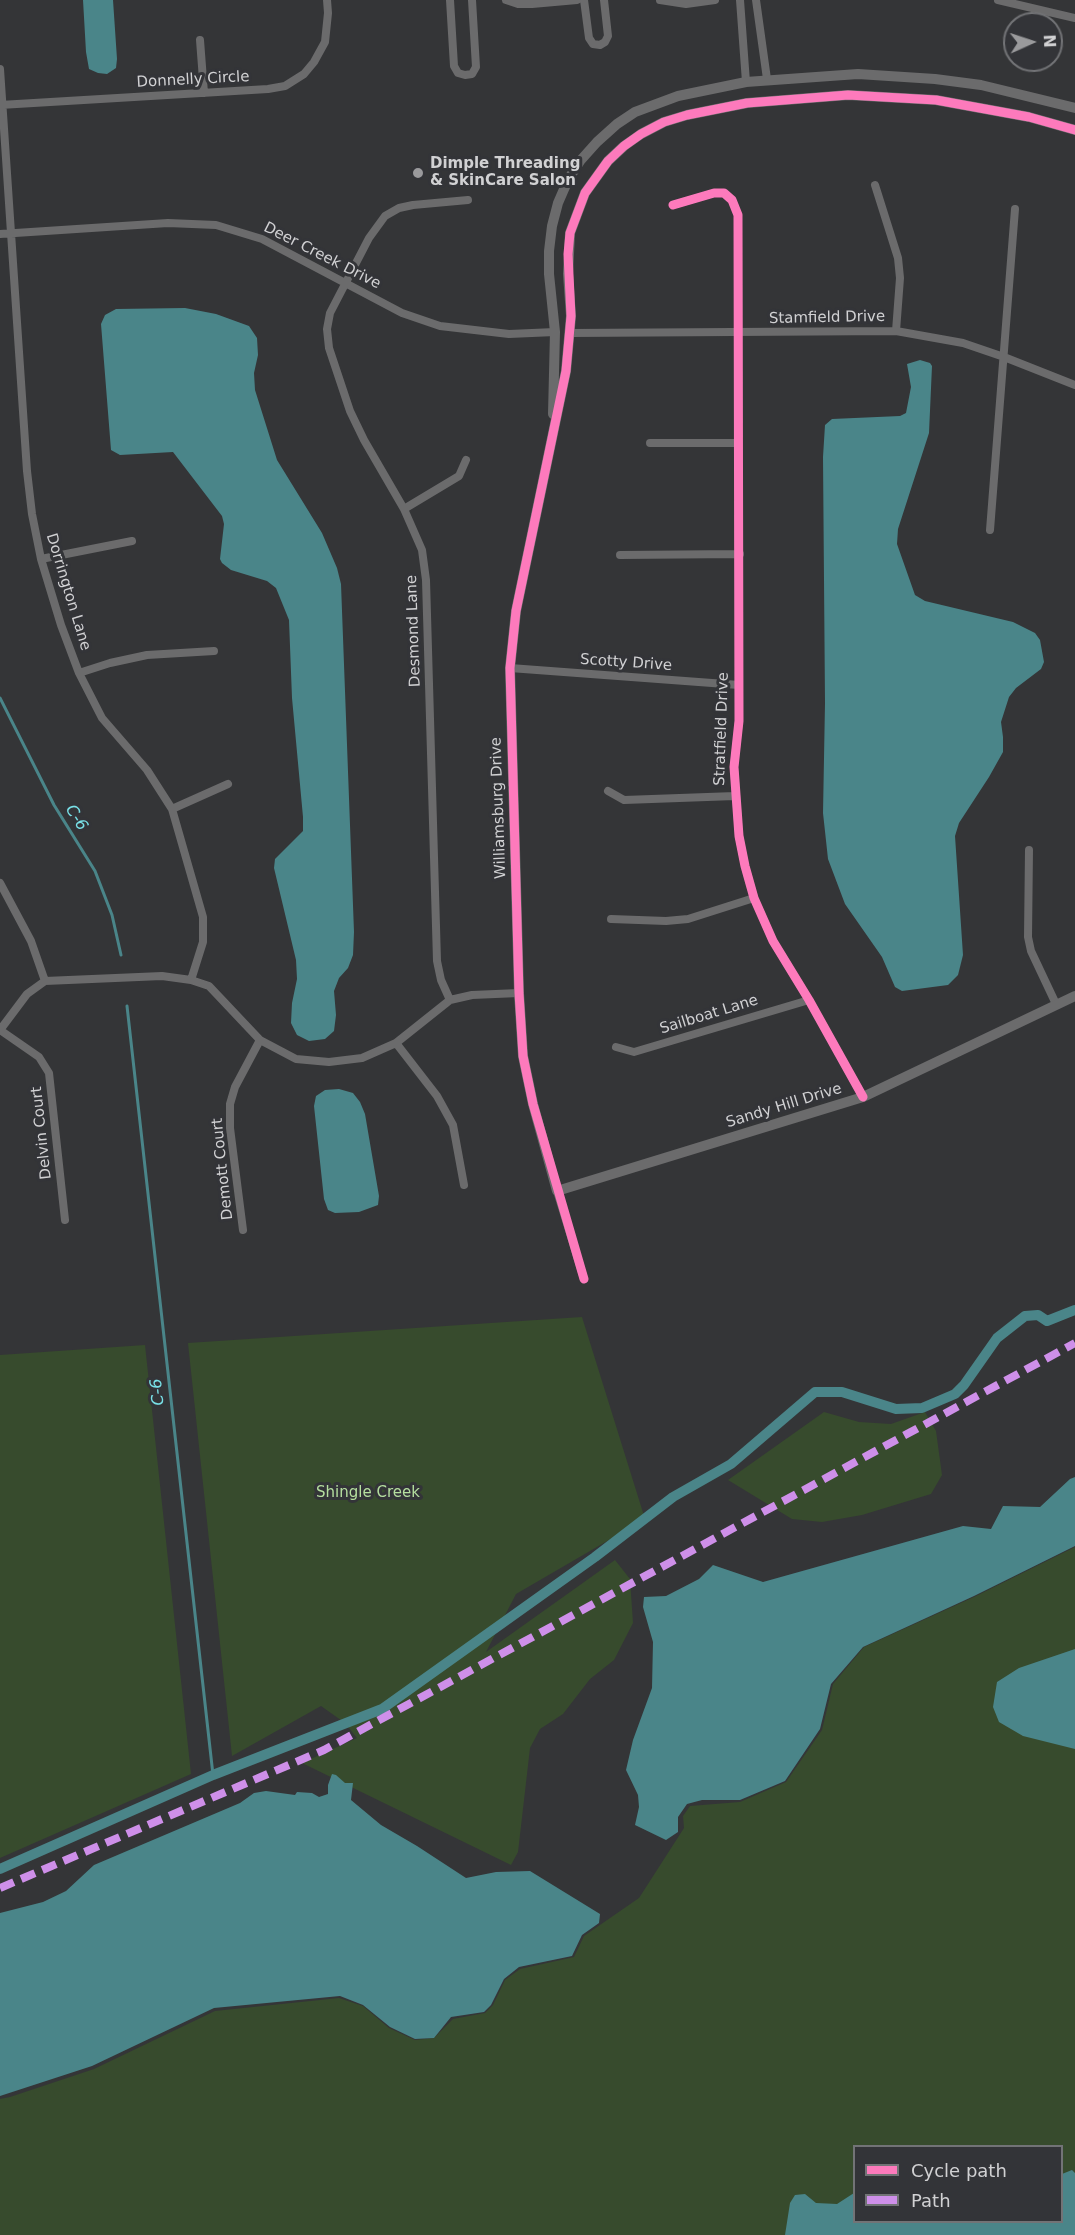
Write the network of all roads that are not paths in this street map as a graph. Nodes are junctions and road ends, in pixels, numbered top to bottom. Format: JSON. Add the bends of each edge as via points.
{"nodes":[{"id":1,"x":327,"y":0,"type":"edge"},
{"id":2,"x":450,"y":0,"type":"edge"},
{"id":3,"x":472,"y":0,"type":"edge"},
{"id":4,"x":506,"y":0,"type":"edge"},
{"id":5,"x":577,"y":0,"type":"edge"},
{"id":6,"x":584,"y":0,"type":"edge"},
{"id":7,"x":604,"y":0,"type":"edge"},
{"id":8,"x":660,"y":0,"type":"edge"},
{"id":9,"x":715,"y":0,"type":"edge"},
{"id":10,"x":740,"y":0,"type":"edge"},
{"id":11,"x":756,"y":0,"type":"edge"},
{"id":12,"x":998,"y":0,"type":"edge"},
{"id":13,"x":1075,"y":18,"type":"edge"},
{"id":14,"x":200,"y":40,"type":"dead end"},
{"id":15,"x":0,"y":69,"type":"edge"},
{"id":16,"x":768,"y":79,"type":"junction"},
{"id":17,"x":746,"y":81,"type":"junction"},
{"id":18,"x":204,"y":93,"type":"junction"},
{"id":19,"x":2,"y":105,"type":"edge"},
{"id":20,"x":1075,"y":108,"type":"edge"},
{"id":21,"x":1075,"y":130,"type":"edge"},
{"id":22,"x":875,"y":185,"type":"dead end"},
{"id":23,"x":468,"y":200,"type":"dead end"},
{"id":24,"x":673,"y":205,"type":"dead end"},
{"id":25,"x":1015,"y":209,"type":"dead end"},
{"id":26,"x":13,"y":233,"type":"junction"},
{"id":27,"x":0,"y":234,"type":"edge"},
{"id":28,"x":346,"y":283,"type":"junction"},
{"id":29,"x":896,"y":331,"type":"junction"},
{"id":30,"x":555,"y":332,"type":"junction"},
{"id":31,"x":739,"y":332,"type":"junction"},
{"id":32,"x":570,"y":333,"type":"junction"},
{"id":33,"x":1004,"y":357,"type":"junction"},
{"id":34,"x":1075,"y":385,"type":"edge"},
{"id":35,"x":552,"y":432,"type":"junction"},
{"id":36,"x":650,"y":442,"type":"dead end"},
{"id":37,"x":738,"y":442,"type":"junction"},
{"id":38,"x":466,"y":460,"type":"dead end"},
{"id":39,"x":405,"y":509,"type":"junction"},
{"id":40,"x":990,"y":530,"type":"dead end"},
{"id":41,"x":132,"y":540,"type":"dead end"},
{"id":42,"x":740,"y":554,"type":"junction"},
{"id":43,"x":620,"y":555,"type":"dead end"},
{"id":44,"x":41,"y":559,"type":"junction"},
{"id":45,"x":214,"y":651,"type":"dead end"},
{"id":46,"x":510,"y":668,"type":"junction"},
{"id":47,"x":79,"y":673,"type":"junction"},
{"id":48,"x":740,"y":685,"type":"junction"},
{"id":49,"x":228,"y":784,"type":"dead end"},
{"id":50,"x":608,"y":791,"type":"dead end"},
{"id":51,"x":735,"y":796,"type":"junction"},
{"id":52,"x":172,"y":809,"type":"junction"},
{"id":53,"x":1029,"y":850,"type":"dead end"},
{"id":54,"x":0,"y":883,"type":"edge"},
{"id":55,"x":754,"y":898,"type":"junction"},
{"id":56,"x":611,"y":919,"type":"dead end"},
{"id":57,"x":191,"y":980,"type":"junction"},
{"id":58,"x":45,"y":981,"type":"junction"},
{"id":59,"x":519,"y":993,"type":"junction"},
{"id":60,"x":1075,"y":996,"type":"edge"},
{"id":61,"x":450,"y":1000,"type":"junction"},
{"id":62,"x":809,"y":1000,"type":"junction"},
{"id":63,"x":1056,"y":1004,"type":"junction"},
{"id":64,"x":0,"y":1030,"type":"edge"},
{"id":65,"x":260,"y":1040,"type":"junction"},
{"id":66,"x":396,"y":1043,"type":"junction"},
{"id":67,"x":616,"y":1047,"type":"dead end"},
{"id":68,"x":863,"y":1097,"type":"junction"},
{"id":69,"x":464,"y":1185,"type":"dead end"},
{"id":70,"x":557,"y":1191,"type":"junction"},
{"id":71,"x":65,"y":1220,"type":"dead end"},
{"id":72,"x":243,"y":1230,"type":"dead end"},
{"id":73,"x":584,"y":1279,"type":"dead end"}],
"edges":[{"from":1,"to":18,"type":"street","name":"Donnelly Circle","via":[[325,42],[304,74],[276,88]]},
{"from":2,"to":3,"type":"street","via":[[454,66],[465,75],[472,74],[476,67]]},
{"from":4,"to":5,"type":"street","via":[[532,4]]},
{"from":6,"to":7,"type":"street","via":[[589,38],[600,45],[608,36]]},
{"from":8,"to":9,"type":"street","via":[[686,4]]},
{"from":10,"to":17,"type":"street"},
{"from":11,"to":16,"type":"street"},
{"from":12,"to":13,"type":"street"},
{"from":14,"to":18,"type":"street"},
{"from":15,"to":19,"type":"street","name":"Dorrington Lane"},
{"from":16,"to":17,"type":"street","name":"Williamsburg Drive"},
{"from":16,"to":20,"type":"street","name":"Williamsburg Drive","via":[[858,74],[935,79],[991,87]]},
{"from":17,"to":30,"type":"street","name":"Williamsburg Drive","via":[[678,96],[635,112],[617,124],[580,161],[558,203],[552,226],[549,274]]},
{"from":18,"to":19,"type":"street","name":"Donnelly Circle"},
{"from":19,"to":26,"type":"street","name":"Dorrington Lane"},
{"from":21,"to":32,"type":"street","name":"Williamsburg Drive","via":[[947,102],[848,95],[747,103],[664,122],[624,146],[585,193],[570,233]]},
{"from":22,"to":29,"type":"street","via":[[898,258]]},
{"from":23,"to":28,"type":"street","name":"Desmond Lane","via":[[399,207],[385,216]]},
{"from":24,"to":31,"type":"street","name":"Stratfield Drive","via":[[714,193],[724,193],[732,200],[738,215]]},
{"from":25,"to":33,"type":"street"},
{"from":26,"to":27,"type":"street","name":"Deer Creek Drive"},
{"from":26,"to":28,"type":"street","name":"Deer Creek Drive","via":[[168,223],[216,225],[262,239]]},
{"from":26,"to":44,"type":"street","name":"Dorrington Lane","via":[[27,471]]},
{"from":28,"to":30,"type":"street","name":"Deer Creek Drive","via":[[402,313],[440,326],[508,334]]},
{"from":28,"to":39,"type":"street","name":"Desmond Lane","via":[[330,313],[329,348],[364,441]]},
{"from":29,"to":31,"type":"street","name":"Stamfield Drive"},
{"from":29,"to":33,"type":"street","name":"Stamfield Drive","via":[[963,344]]},
{"from":30,"to":35,"type":"street","name":"Williamsburg Drive"},
{"from":31,"to":32,"type":"street","name":"Stamfield Drive"},
{"from":31,"to":37,"type":"street","name":"Stratfield Drive"},
{"from":32,"to":35,"type":"street","name":"Williamsburg Drive"},
{"from":33,"to":34,"type":"street","name":"Stamfield Drive"},
{"from":33,"to":40,"type":"street"},
{"from":35,"to":46,"type":"street","name":"Williamsburg Drive","via":[[516,611]]},
{"from":36,"to":37,"type":"street"},
{"from":37,"to":42,"type":"street","name":"Stratfield Drive"},
{"from":38,"to":39,"type":"street","via":[[459,476]]},
{"from":39,"to":61,"type":"street","name":"Desmond Lane","via":[[422,550],[426,580],[437,962]]},
{"from":41,"to":44,"type":"street"},
{"from":42,"to":43,"type":"street"},
{"from":42,"to":48,"type":"street","name":"Stratfield Drive"},
{"from":44,"to":47,"type":"street","name":"Dorrington Lane"},
{"from":45,"to":47,"type":"street","via":[[147,655]]},
{"from":46,"to":48,"type":"street","name":"Scotty Drive"},
{"from":46,"to":59,"type":"street","name":"Williamsburg Drive"},
{"from":47,"to":52,"type":"street","name":"Dorrington Lane","via":[[102,718],[147,770]]},
{"from":48,"to":51,"type":"street","name":"Stratfield Drive"},
{"from":49,"to":52,"type":"street"},
{"from":50,"to":51,"type":"street","via":[[624,800]]},
{"from":51,"to":55,"type":"street","name":"Stratfield Drive","via":[[739,836]]},
{"from":52,"to":57,"type":"street","name":"Dorrington Lane","via":[[203,917],[203,942]]},
{"from":53,"to":63,"type":"street","via":[[1028,937]]},
{"from":54,"to":58,"type":"street","via":[[31,941]]},
{"from":55,"to":56,"type":"street","via":[[688,919]]},
{"from":55,"to":62,"type":"street","name":"Stratfield Drive","via":[[773,941]]},
{"from":57,"to":58,"type":"street","via":[[162,976]]},
{"from":57,"to":65,"type":"street","via":[[209,986]]},
{"from":58,"to":64,"type":"street","via":[[27,994]]},
{"from":59,"to":61,"type":"street"},
{"from":59,"to":70,"type":"street","name":"Williamsburg Drive","via":[[523,1056]]},
{"from":60,"to":63,"type":"street","name":"Sandy Hill Drive"},
{"from":61,"to":66,"type":"street"},
{"from":62,"to":67,"type":"street","name":"Sailboat Lane","via":[[634,1052]]},
{"from":62,"to":68,"type":"street","name":"Stratfield Drive"},
{"from":63,"to":68,"type":"street","name":"Sandy Hill Drive"},
{"from":64,"to":71,"type":"street","name":"Delvin Court","via":[[39,1057],[49,1073]]},
{"from":65,"to":66,"type":"street","via":[[296,1059],[329,1062],[362,1058]]},
{"from":65,"to":72,"type":"street","name":"Demott Court","via":[[230,1104]]},
{"from":66,"to":69,"type":"street","via":[[453,1125]]},
{"from":68,"to":70,"type":"street","name":"Sandy Hill Drive"},
{"from":70,"to":73,"type":"street","name":"Williamsburg Drive"}]}
